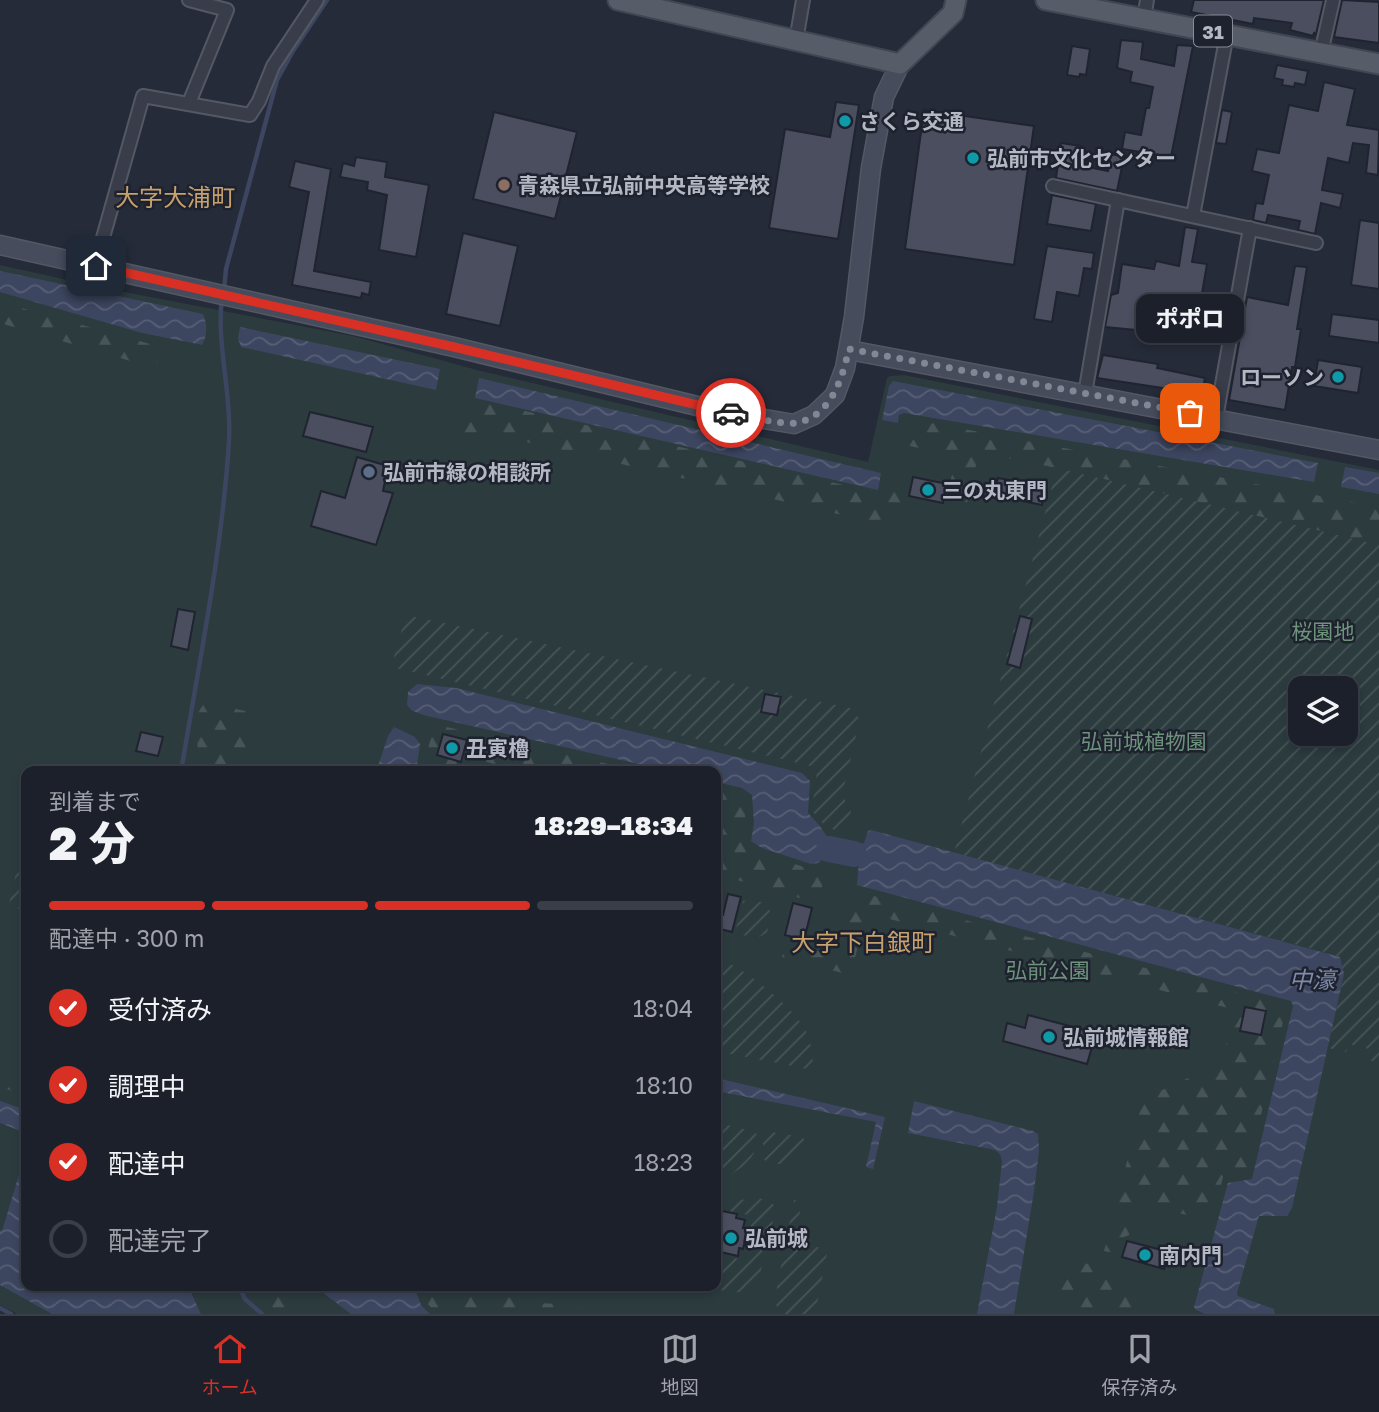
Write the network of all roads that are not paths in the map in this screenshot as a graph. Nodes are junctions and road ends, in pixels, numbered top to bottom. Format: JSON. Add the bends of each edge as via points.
{"nodes":[{"id":1,"x":189,"y":0,"type":"edge"},
{"id":2,"x":317,"y":0,"type":"edge"},
{"id":3,"x":618,"y":0,"type":"edge"},
{"id":4,"x":803,"y":0,"type":"edge"},
{"id":5,"x":956,"y":0,"type":"edge"},
{"id":6,"x":1046,"y":0,"type":"edge"},
{"id":7,"x":1333,"y":0,"type":"edge"},
{"id":8,"x":1145,"y":9,"type":"edge"},
{"id":9,"x":1227,"y":34,"type":"junction"},
{"id":10,"x":796,"y":41,"type":"junction"},
{"id":11,"x":1321,"y":53,"type":"junction"},
{"id":12,"x":1379,"y":64,"type":"edge"},
{"id":13,"x":900,"y":65,"type":"junction"},
{"id":14,"x":189,"y":103,"type":"junction"},
{"id":15,"x":1053,"y":186,"type":"dead end"},
{"id":16,"x":1118,"y":200,"type":"junction"},
{"id":17,"x":1194,"y":216,"type":"junction"},
{"id":18,"x":1250,"y":228,"type":"junction"},
{"id":19,"x":1317,"y":243,"type":"dead end"},
{"id":20,"x":0,"y":245,"type":"edge"},
{"id":21,"x":96,"y":266,"type":"junction"},
{"id":22,"x":849,"y":349,"type":"junction"},
{"id":23,"x":1085,"y":394,"type":"junction"},
{"id":24,"x":1216,"y":418,"type":"junction"},
{"id":25,"x":1379,"y":450,"type":"edge"}],
"edges":[{"from":1,"to":14,"type":"street","via":[[227,10]]},
{"from":2,"to":14,"type":"street","via":[[273,66],[250,115]]},
{"from":3,"to":10,"type":"main road"},
{"from":4,"to":10,"type":"street"},
{"from":5,"to":13,"type":"main road","via":[[953,13]]},
{"from":6,"to":8,"type":"main road","number":"31"},
{"from":7,"to":11,"type":"street"},
{"from":8,"to":9,"type":"main road","number":"31"},
{"from":9,"to":11,"type":"main road","number":"31"},
{"from":9,"to":17,"type":"street"},
{"from":10,"to":13,"type":"main road"},
{"from":11,"to":12,"type":"main road","number":"31"},
{"from":13,"to":22,"type":"street","via":[[884,97],[871,168]]},
{"from":14,"to":21,"type":"street","via":[[143,96]]},
{"from":15,"to":16,"type":"street"},
{"from":16,"to":17,"type":"street"},
{"from":16,"to":23,"type":"street"},
{"from":17,"to":18,"type":"street"},
{"from":18,"to":19,"type":"street"},
{"from":18,"to":24,"type":"street"},
{"from":20,"to":21,"type":"street"},
{"from":21,"to":22,"type":"street","via":[[722,412],[794,424],[814,415],[835,395]]},
{"from":22,"to":23,"type":"street"},
{"from":23,"to":24,"type":"street"},
{"from":24,"to":25,"type":"street"}]}
